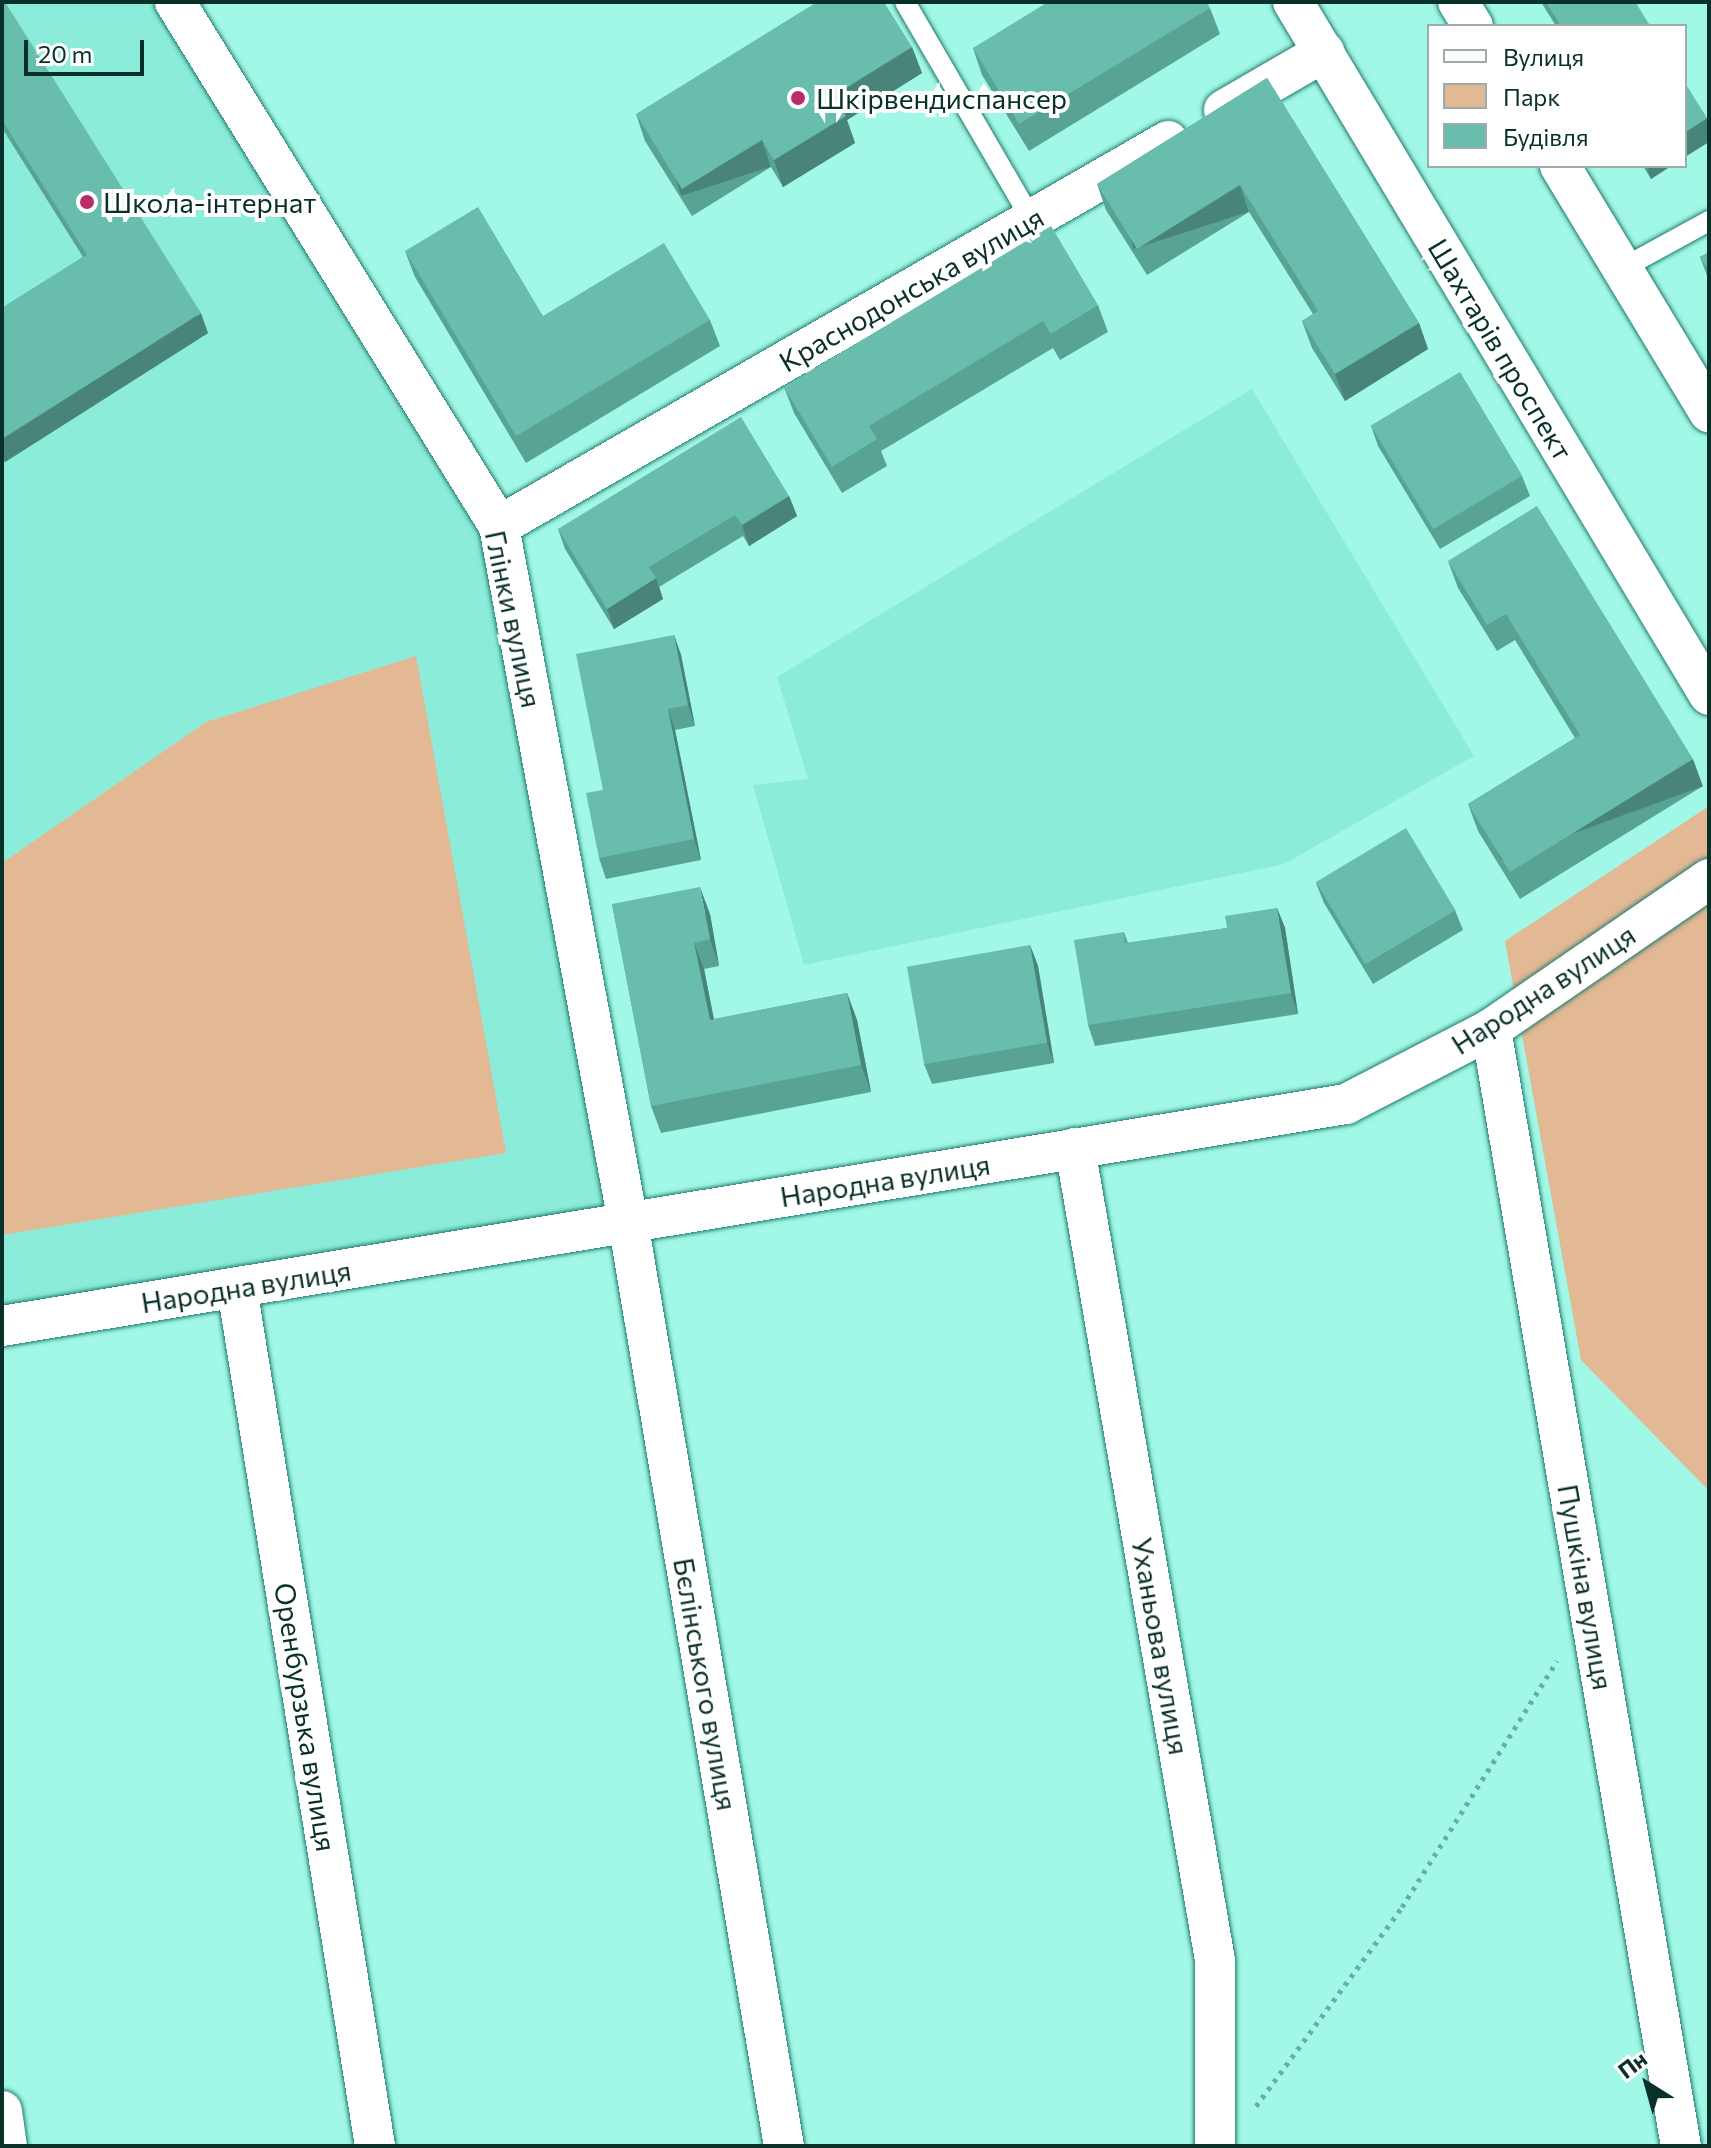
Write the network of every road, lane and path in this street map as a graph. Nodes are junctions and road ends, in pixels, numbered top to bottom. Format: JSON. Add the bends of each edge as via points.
{"nodes":[{"id":1,"x":175,"y":2,"type":"edge"},
{"id":2,"x":905,"y":2,"type":"edge"},
{"id":3,"x":1293,"y":2,"type":"edge"},
{"id":4,"x":1458,"y":2,"type":"edge"},
{"id":5,"x":1472,"y":24,"type":"edge"},
{"id":6,"x":1324,"y":52,"type":"junction"},
{"id":7,"x":1561,"y":168,"type":"edge"},
{"id":8,"x":1032,"y":220,"type":"junction"},
{"id":9,"x":1709,"y":221,"type":"edge"},
{"id":10,"x":1623,"y":268,"type":"junction"},
{"id":11,"x":1709,"y":412,"type":"edge"},
{"id":12,"x":499,"y":526,"type":"junction"},
{"id":13,"x":1709,"y":695,"type":"edge"},
{"id":14,"x":1709,"y":879,"type":"edge"},
{"id":15,"x":1491,"y":1029,"type":"junction"},
{"id":16,"x":1075,"y":1148,"type":"junction"},
{"id":17,"x":628,"y":1222,"type":"junction"},
{"id":18,"x":237,"y":1288,"type":"junction"},
{"id":19,"x":2,"y":1326,"type":"edge"},
{"id":20,"x":1589,"y":1609,"type":"junction"},
{"id":21,"x":1255,"y":2108,"type":"dead end"},
{"id":22,"x":2,"y":2111,"type":"edge"},
{"id":23,"x":7,"y":2146,"type":"edge"},
{"id":24,"x":375,"y":2146,"type":"edge"},
{"id":25,"x":784,"y":2146,"type":"edge"},
{"id":26,"x":1215,"y":2146,"type":"edge"},
{"id":27,"x":1681,"y":2146,"type":"edge"}],
"edges":[{"from":1,"to":12,"type":"street","name":"Глінки вулиця"},
{"from":2,"to":8,"type":"lane"},
{"from":3,"to":6,"type":"street","name":"Шахтарів проспект"},
{"from":4,"to":5,"type":"street"},
{"from":6,"to":8,"type":"street","name":"Краснодонська вулиця"},
{"from":6,"to":13,"type":"street","name":"Шахтарів проспект"},
{"from":7,"to":10,"type":"street"},
{"from":8,"to":12,"type":"street","name":"Краснодонська вулиця"},
{"from":9,"to":10,"type":"lane"},
{"from":10,"to":11,"type":"street"},
{"from":12,"to":17,"type":"street","name":"Глінки вулиця"},
{"from":14,"to":15,"type":"street","name":"Народна вулиця"},
{"from":15,"to":16,"type":"street","name":"Народна вулиця","via":[[1346,1104]]},
{"from":15,"to":20,"type":"street","name":"Пушкіна вулиця"},
{"from":16,"to":17,"type":"street","name":"Народна вулиця"},
{"from":16,"to":26,"type":"street","name":"Уханьова вулиця","via":[[1215,1960]]},
{"from":17,"to":18,"type":"street","name":"Народна вулиця"},
{"from":17,"to":25,"type":"street","name":"Бєлінського вулиця"},
{"from":18,"to":19,"type":"street","name":"Народна вулиця"},
{"from":18,"to":24,"type":"street","name":"Оренбурзька вулиця"},
{"from":20,"to":21,"type":"path","via":[[1402,1907]]},
{"from":20,"to":27,"type":"street","name":"Пушкіна вулиця"},
{"from":22,"to":23,"type":"street"}]}
